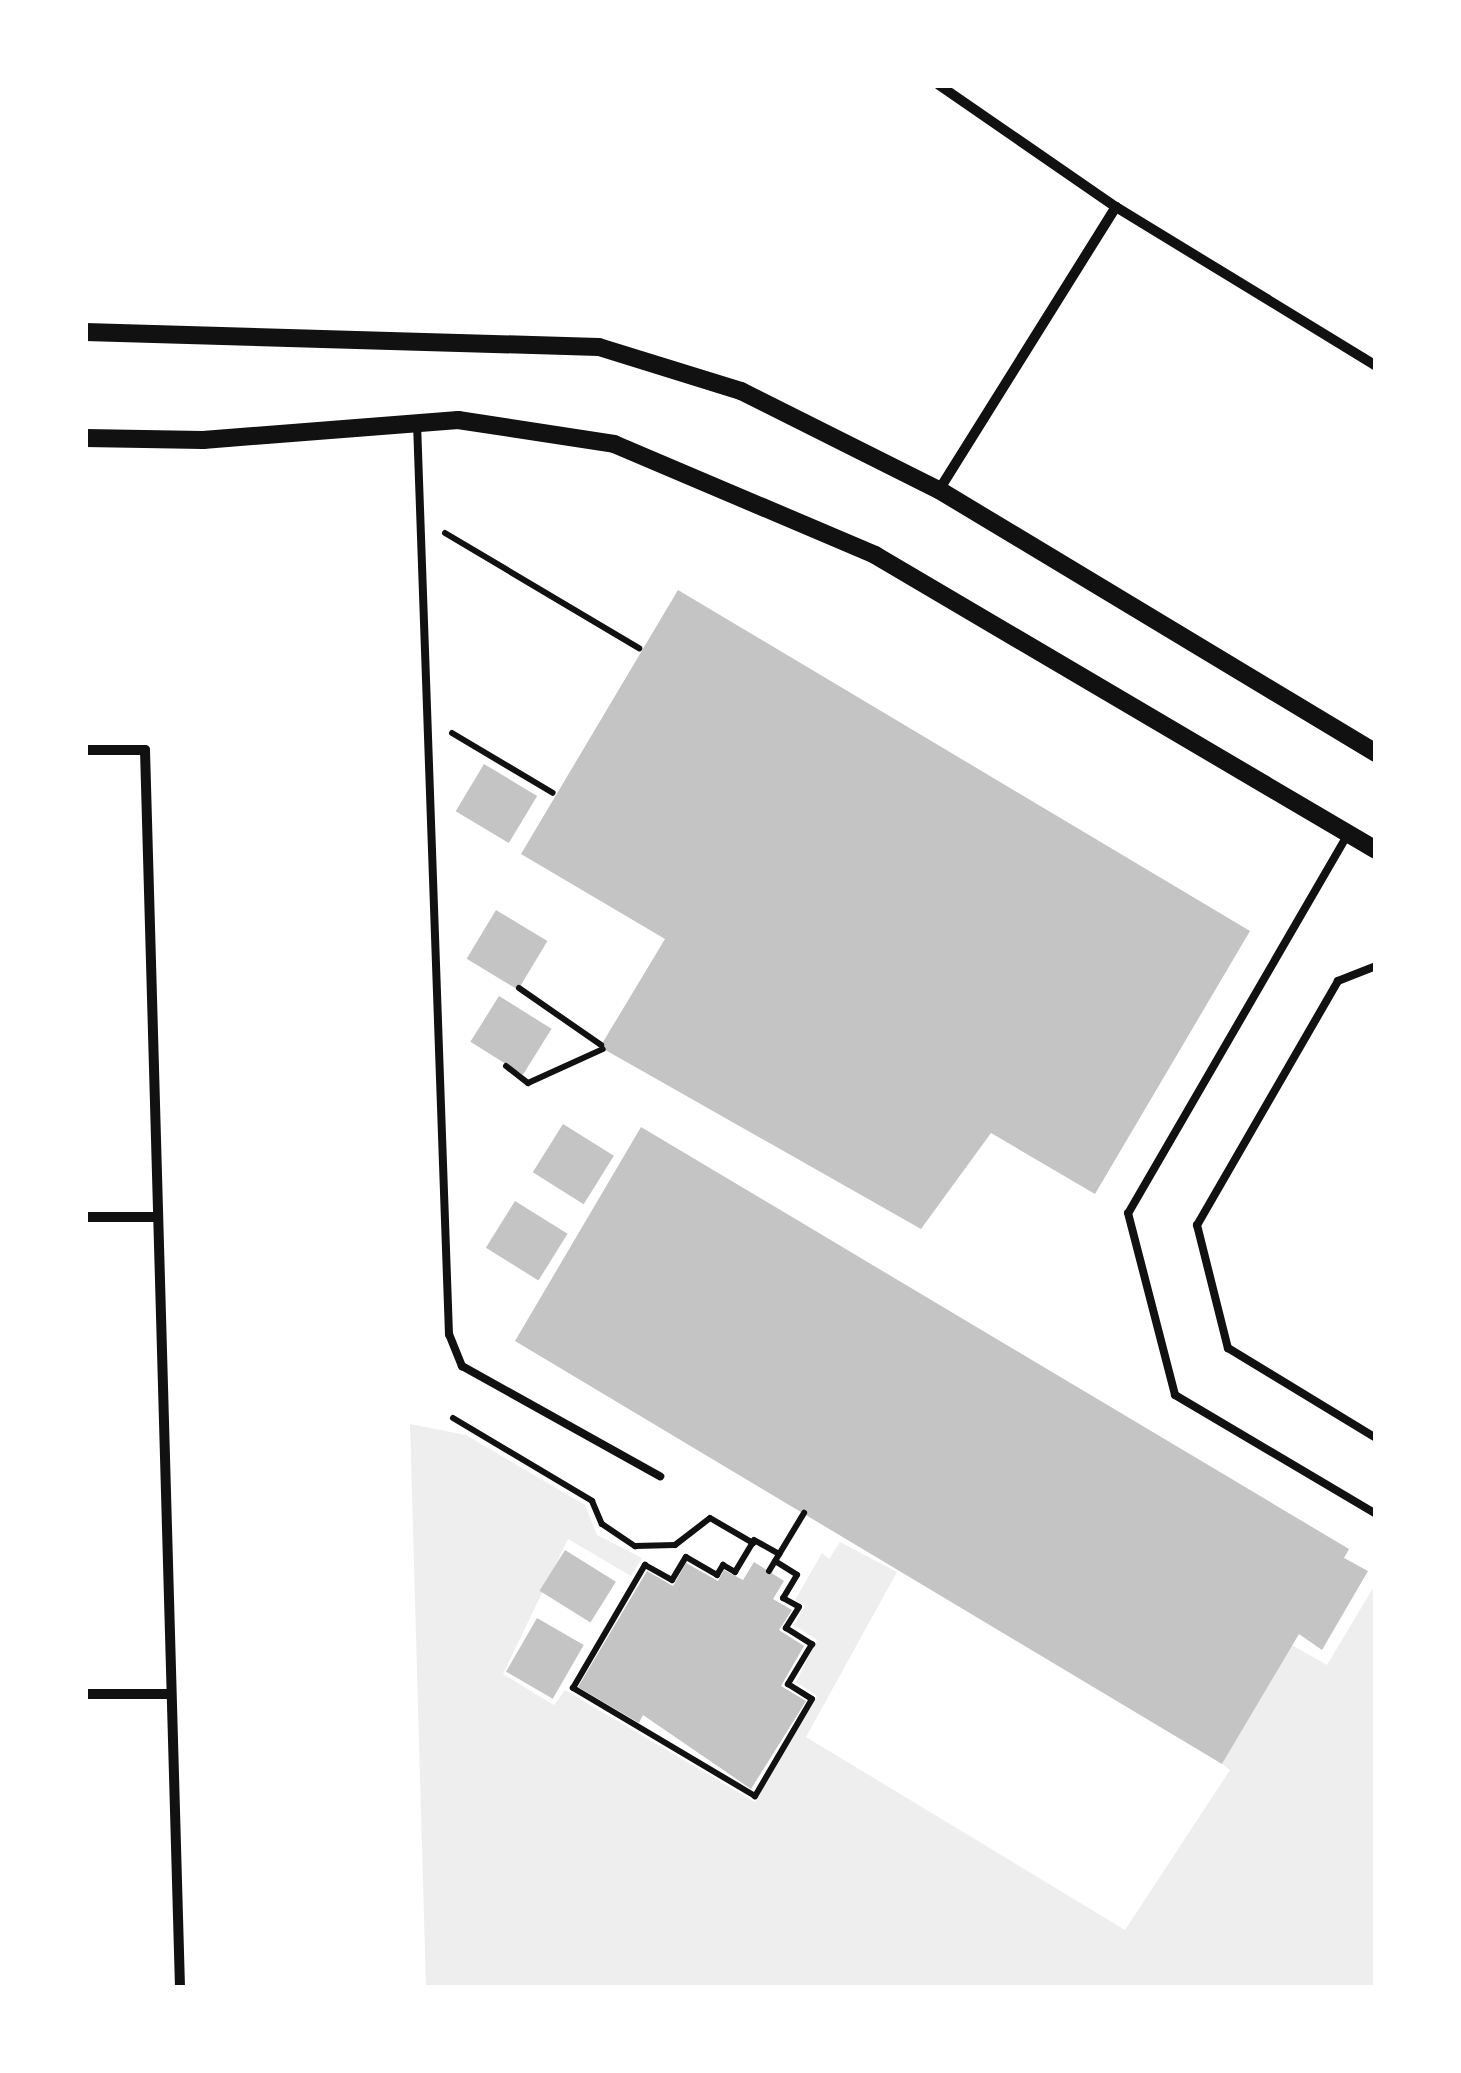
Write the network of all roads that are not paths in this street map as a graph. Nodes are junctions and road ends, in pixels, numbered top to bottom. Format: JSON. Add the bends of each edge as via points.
{"nodes":[{"id":1,"x":938,"y":85,"type":"edge"},
{"id":2,"x":1116,"y":207,"type":"junction"},
{"id":3,"x":85,"y":332,"type":"edge"},
{"id":4,"x":1376,"y":366,"type":"edge"},
{"id":5,"x":417,"y":423,"type":"junction"},
{"id":6,"x":85,"y":438,"type":"edge"},
{"id":7,"x":939,"y":490,"type":"junction"},
{"id":8,"x":85,"y":750,"type":"edge"},
{"id":9,"x":1376,"y":753,"type":"edge"},
{"id":10,"x":1348,"y":834,"type":"junction"},
{"id":11,"x":1376,"y":850,"type":"edge"},
{"id":12,"x":1376,"y":966,"type":"edge"},
{"id":13,"x":154,"y":1216,"type":"junction"},
{"id":14,"x":85,"y":1217,"type":"edge"},
{"id":15,"x":1376,"y":1438,"type":"edge"},
{"id":16,"x":660,"y":1476,"type":"dead end"},
{"id":17,"x":1376,"y":1514,"type":"edge"},
{"id":18,"x":85,"y":1694,"type":"edge"},
{"id":19,"x":169,"y":1694,"type":"junction"},
{"id":20,"x":180,"y":1988,"type":"edge"}],
"edges":[{"from":1,"to":2,"type":"street"},
{"from":2,"to":4,"type":"street"},
{"from":2,"to":7,"type":"street"},
{"from":3,"to":7,"type":"street","via":[[599,347],[740,391]]},
{"from":5,"to":6,"type":"street"},
{"from":5,"to":10,"type":"street","via":[[458,420],[614,444],[875,555]]},
{"from":5,"to":16,"type":"lane","via":[[450,1334],[462,1366]]},
{"from":7,"to":9,"type":"street"},
{"from":8,"to":13,"type":"street","via":[[145,750]]},
{"from":10,"to":11,"type":"street"},
{"from":10,"to":17,"type":"lane","via":[[1128,1213],[1175,1395]]},
{"from":12,"to":15,"type":"lane","via":[[1338,981],[1197,1225],[1228,1348]]},
{"from":13,"to":14,"type":"street"},
{"from":13,"to":19,"type":"street"},
{"from":18,"to":19,"type":"street"},
{"from":19,"to":20,"type":"street"}]}
